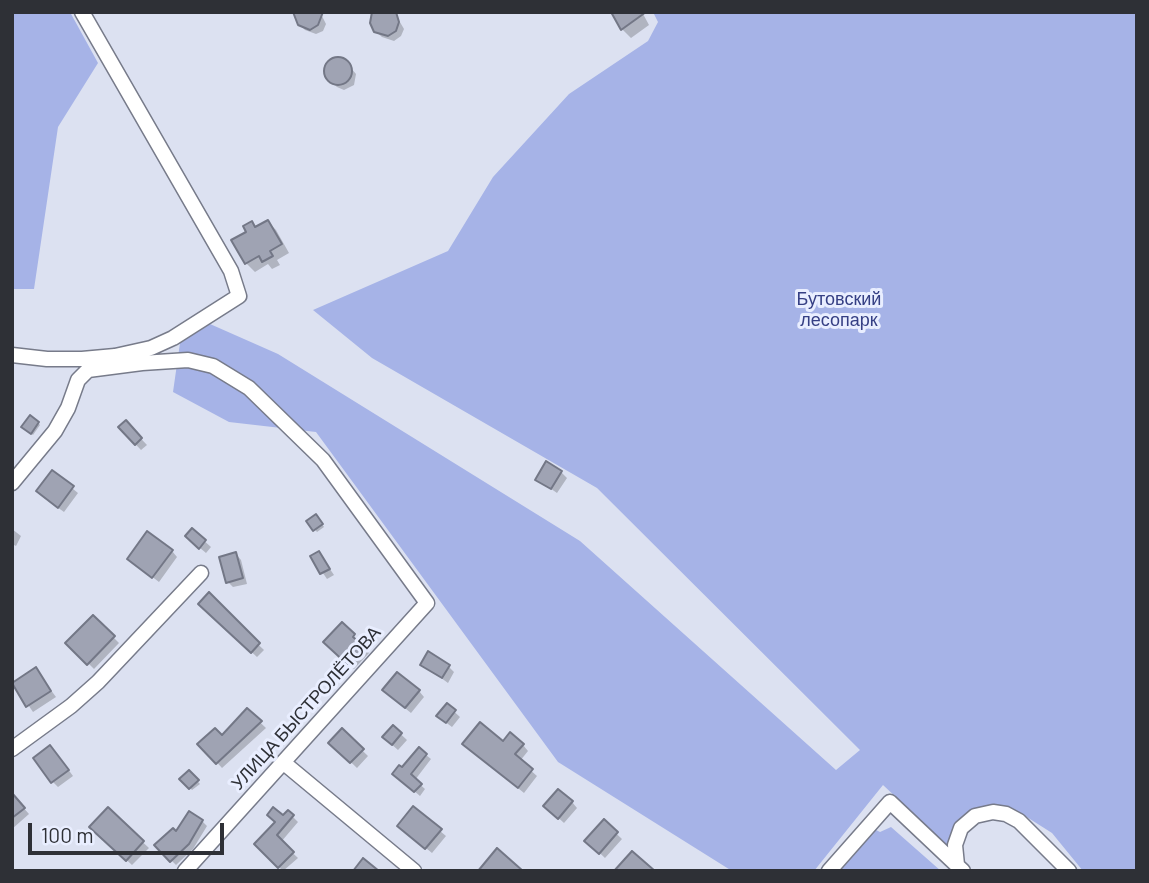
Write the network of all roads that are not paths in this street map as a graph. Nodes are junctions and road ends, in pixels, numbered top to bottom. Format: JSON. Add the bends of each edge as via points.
{"nodes":[{"id":1,"x":82,"y":12,"type":"edge"},
{"id":2,"x":12,"y":355,"type":"edge"},
{"id":3,"x":12,"y":483,"type":"edge"},
{"id":4,"x":201,"y":573,"type":"dead end"},
{"id":5,"x":12,"y":749,"type":"edge"},
{"id":6,"x":284,"y":763,"type":"junction"},
{"id":7,"x":960,"y":868,"type":"edge"},
{"id":8,"x":185,"y":871,"type":"edge"},
{"id":9,"x":414,"y":871,"type":"edge"},
{"id":10,"x":830,"y":871,"type":"edge"},
{"id":11,"x":1069,"y":871,"type":"edge"}],
"edges":[{"from":1,"to":2,"type":"street","via":[[232,271],[239,296],[151,348],[82,359]]},
{"from":3,"to":6,"type":"street","name":"УЛИЦА БЫСТРОЛЁТОВА","via":[[55,431],[78,380],[88,370],[158,361],[188,360],[235,378],[323,460],[427,603]]},
{"from":4,"to":5,"type":"street","via":[[98,682]]},
{"from":6,"to":8,"type":"street","name":"УЛИЦА БЫСТРОЛЁТОВА"},
{"from":6,"to":9,"type":"street"},
{"from":7,"to":10,"type":"street","via":[[890,802]]},
{"from":7,"to":11,"type":"street","via":[[956,845],[961,828],[975,816],[993,812],[1019,821]]}]}
